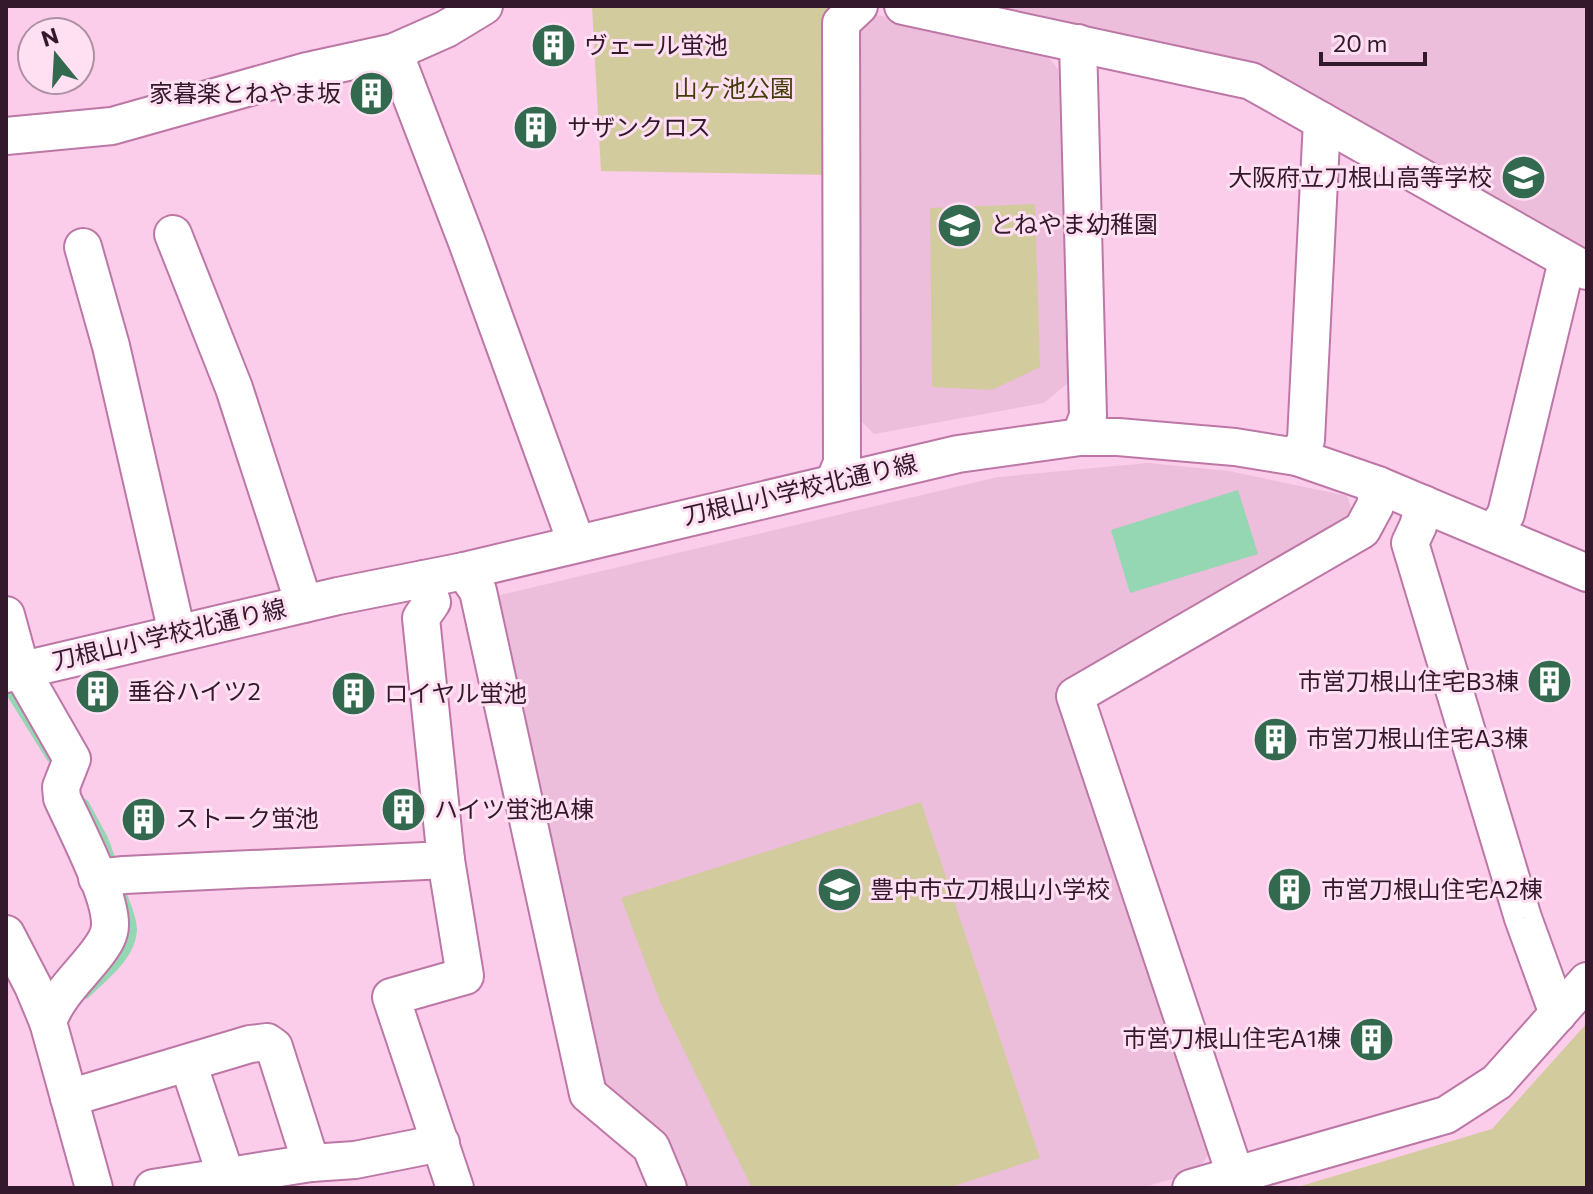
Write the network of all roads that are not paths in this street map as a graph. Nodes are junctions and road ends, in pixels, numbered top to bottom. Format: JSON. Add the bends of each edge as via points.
{"nodes":[{"id":1,"x":484,"y":6,"type":"edge"},
{"id":2,"x":859,"y":6,"type":"edge"},
{"id":3,"x":903,"y":6,"type":"edge"},
{"id":4,"x":1078,"y":43,"type":"junction"},
{"id":5,"x":394,"y":52,"type":"junction"},
{"id":6,"x":1322,"y":121,"type":"junction"},
{"id":7,"x":6,"y":136,"type":"edge"},
{"id":8,"x":173,"y":234,"type":"dead end"},
{"id":9,"x":83,"y":247,"type":"dead end"},
{"id":10,"x":1577,"y":266,"type":"edge"},
{"id":11,"x":1080,"y":437,"type":"junction"},
{"id":12,"x":1297,"y":457,"type":"junction"},
{"id":13,"x":834,"y":482,"type":"junction"},
{"id":14,"x":1378,"y":485,"type":"junction"},
{"id":15,"x":1424,"y":504,"type":"junction"},
{"id":16,"x":1494,"y":532,"type":"junction"},
{"id":17,"x":567,"y":546,"type":"junction"},
{"id":18,"x":464,"y":571,"type":"junction"},
{"id":19,"x":1587,"y":573,"type":"edge"},
{"id":20,"x":424,"y":579,"type":"junction"},
{"id":21,"x":304,"y":604,"type":"junction"},
{"id":22,"x":6,"y":615,"type":"edge"},
{"id":23,"x":177,"y":633,"type":"junction"},
{"id":24,"x":13,"y":672,"type":"edge"},
{"id":25,"x":446,"y":860,"type":"junction"},
{"id":26,"x":110,"y":877,"type":"junction"},
{"id":27,"x":6,"y":934,"type":"edge"},
{"id":28,"x":1587,"y":981,"type":"edge"},
{"id":29,"x":1558,"y":1014,"type":"junction"},
{"id":30,"x":48,"y":1022,"type":"junction"},
{"id":31,"x":188,"y":1063,"type":"junction"},
{"id":32,"x":79,"y":1096,"type":"junction"},
{"id":33,"x":441,"y":1143,"type":"junction"},
{"id":34,"x":311,"y":1163,"type":"junction"},
{"id":35,"x":1235,"y":1174,"type":"junction"},
{"id":36,"x":226,"y":1176,"type":"junction"},
{"id":37,"x":94,"y":1188,"type":"edge"},
{"id":38,"x":153,"y":1188,"type":"edge"},
{"id":39,"x":455,"y":1188,"type":"edge"},
{"id":40,"x":668,"y":1188,"type":"edge"},
{"id":41,"x":1191,"y":1188,"type":"edge"}],
"edges":[{"from":1,"to":5,"type":"street"},
{"from":2,"to":13,"type":"street","via":[[841,23],[842,463]]},
{"from":3,"to":4,"type":"street"},
{"from":4,"to":6,"type":"street","via":[[1251,81]]},
{"from":4,"to":11,"type":"street","via":[[1088,416]]},
{"from":5,"to":7,"type":"street","via":[[112,126]]},
{"from":5,"to":17,"type":"street","via":[[572,531]]},
{"from":6,"to":10,"type":"street"},
{"from":6,"to":12,"type":"street","via":[[1306,440]]},
{"from":8,"to":21,"type":"street","via":[[234,388]]},
{"from":9,"to":23,"type":"street"},
{"from":10,"to":16,"type":"street","via":[[1506,514]]},
{"from":11,"to":12,"type":"street","name":"刀根山小学校北通り線","via":[[1235,447]]},
{"from":11,"to":13,"type":"street","name":"刀根山小学校北通り線","via":[[958,454]]},
{"from":12,"to":14,"type":"street","name":"刀根山小学校北通り線"},
{"from":13,"to":17,"type":"street","name":"刀根山小学校北通り線"},
{"from":14,"to":15,"type":"street","name":"刀根山小学校北通り線"},
{"from":14,"to":35,"type":"street","via":[[1375,506],[1362,530],[1075,696]]},
{"from":15,"to":16,"type":"street","name":"刀根山小学校北通り線"},
{"from":15,"to":29,"type":"street","via":[[1410,543],[1523,918]]},
{"from":16,"to":19,"type":"street","name":"刀根山小学校北通り線"},
{"from":17,"to":18,"type":"street","name":"刀根山小学校北通り線"},
{"from":18,"to":20,"type":"street","name":"刀根山小学校北通り線"},
{"from":18,"to":40,"type":"street","via":[[478,591],[588,1094],[651,1147]]},
{"from":20,"to":21,"type":"street","name":"刀根山小学校北通り線"},
{"from":20,"to":25,"type":"street","via":[[432,602],[421,618]]},
{"from":21,"to":23,"type":"street","name":"刀根山小学校北通り線"},
{"from":22,"to":24,"type":"street"},
{"from":23,"to":24,"type":"street","name":"刀根山小学校北通り線"},
{"from":24,"to":26,"type":"street","via":[[72,759],[62,798]]},
{"from":25,"to":26,"type":"street"},
{"from":25,"to":33,"type":"street","via":[[465,976],[391,997]]},
{"from":26,"to":30,"type":"street","via":[[109,934]]},
{"from":27,"to":30,"type":"street"},
{"from":28,"to":29,"type":"street"},
{"from":29,"to":35,"type":"street","via":[[1497,1082],[1446,1115]]},
{"from":30,"to":32,"type":"street"},
{"from":31,"to":32,"type":"street"},
{"from":31,"to":34,"type":"street","via":[[264,1041],[272,1045]]},
{"from":31,"to":36,"type":"street"},
{"from":32,"to":37,"type":"street"},
{"from":33,"to":34,"type":"street"},
{"from":33,"to":39,"type":"street"},
{"from":34,"to":36,"type":"street"},
{"from":35,"to":41,"type":"street"},
{"from":36,"to":38,"type":"street"}]}
